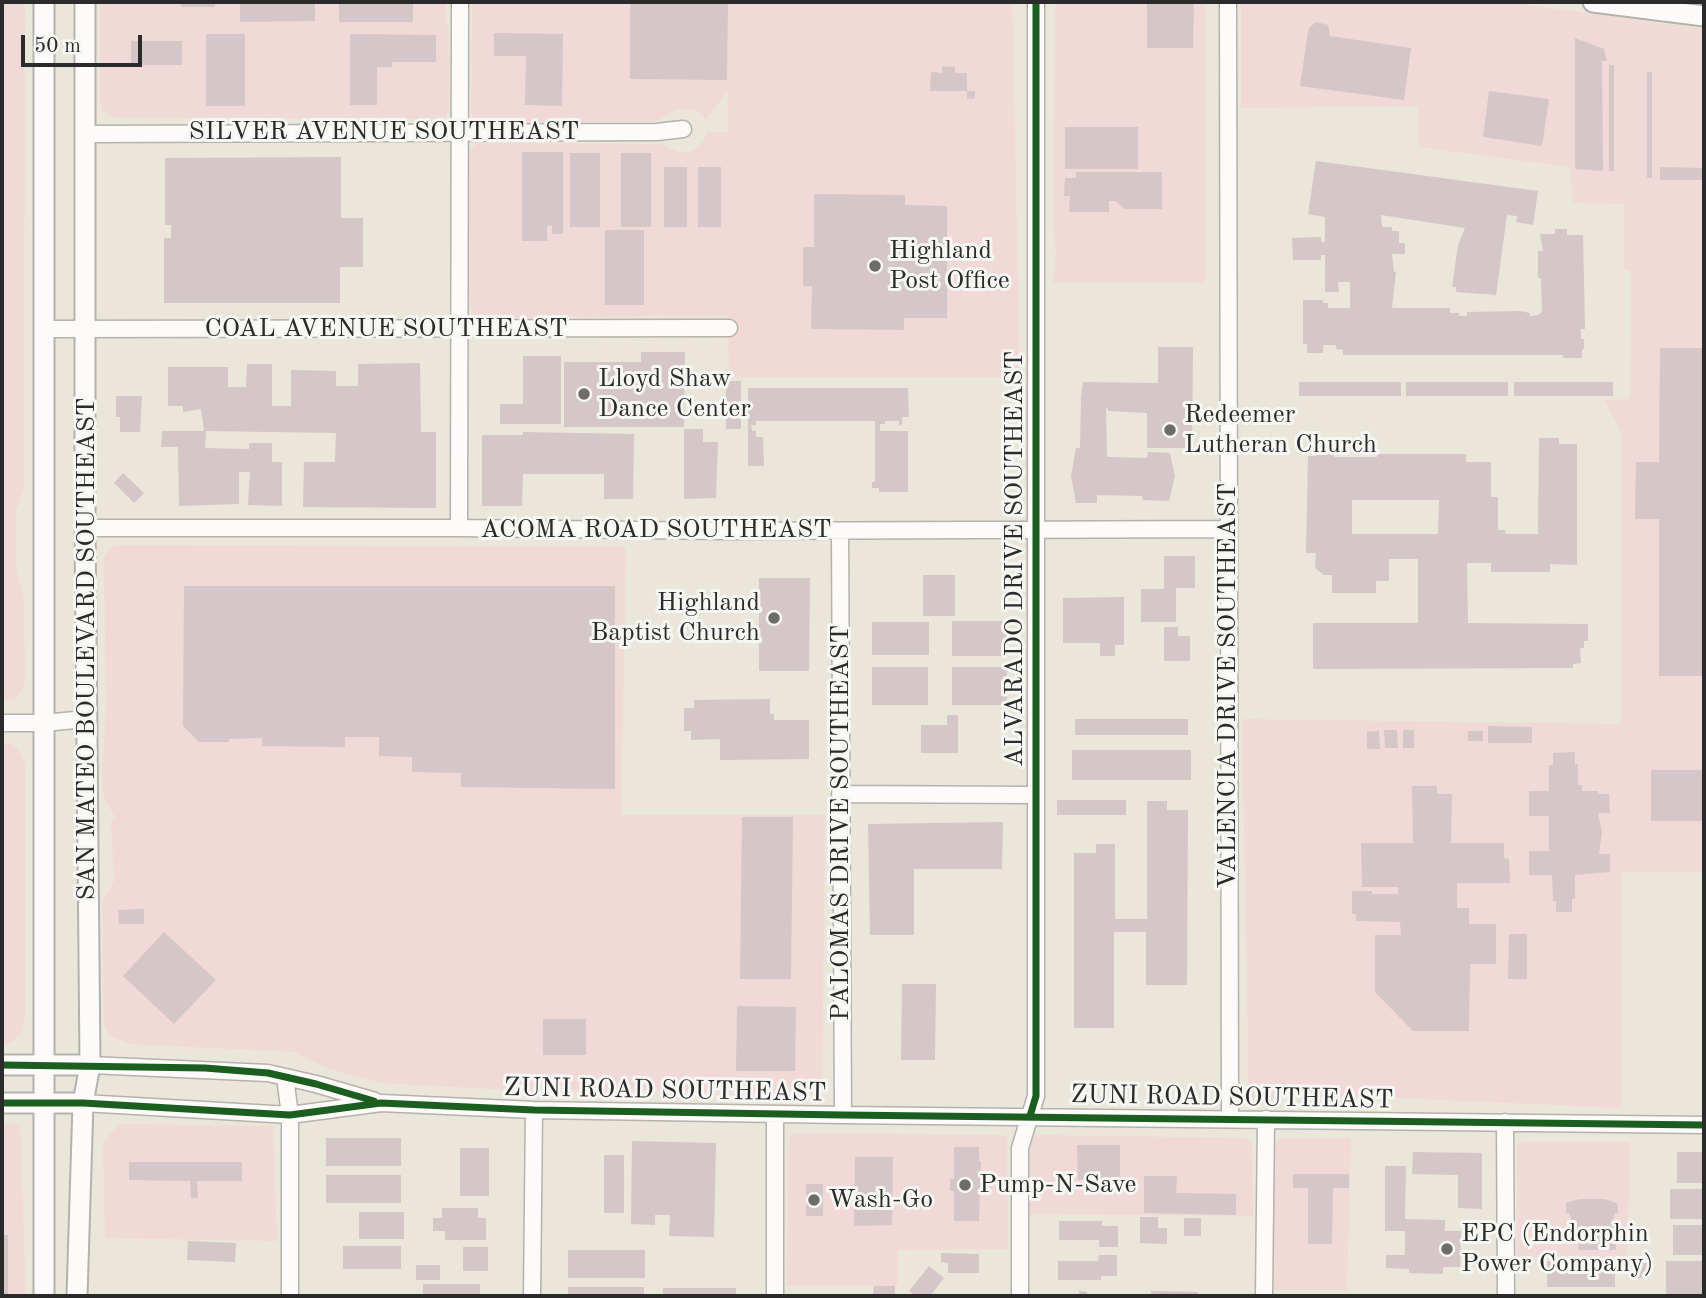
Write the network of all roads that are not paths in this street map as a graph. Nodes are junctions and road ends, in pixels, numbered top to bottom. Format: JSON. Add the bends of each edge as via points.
{"nodes":[{"id":1,"x":44,"y":2,"type":"edge"},
{"id":2,"x":85,"y":2,"type":"edge"},
{"id":3,"x":460,"y":2,"type":"edge"},
{"id":4,"x":1036,"y":2,"type":"edge"},
{"id":5,"x":1228,"y":2,"type":"edge"},
{"id":6,"x":1593,"y":2,"type":"edge"},
{"id":7,"x":1704,"y":16,"type":"edge"},
{"id":8,"x":683,"y":129,"type":"dead end"},
{"id":9,"x":460,"y":132,"type":"junction"},
{"id":10,"x":85,"y":134,"type":"junction"},
{"id":11,"x":729,"y":328,"type":"dead end"},
{"id":12,"x":43,"y":329,"type":"junction"},
{"id":13,"x":86,"y":329,"type":"junction"},
{"id":14,"x":460,"y":329,"type":"junction"},
{"id":15,"x":85,"y":528,"type":"junction"},
{"id":16,"x":458,"y":528,"type":"junction"},
{"id":17,"x":1227,"y":529,"type":"junction"},
{"id":18,"x":1036,"y":530,"type":"junction"},
{"id":19,"x":840,"y":531,"type":"junction"},
{"id":20,"x":86,"y":719,"type":"junction"},
{"id":21,"x":2,"y":723,"type":"edge"},
{"id":22,"x":43,"y":723,"type":"junction"},
{"id":23,"x":840,"y":794,"type":"junction"},
{"id":24,"x":1035,"y":795,"type":"junction"},
{"id":25,"x":2,"y":1065,"type":"edge"},
{"id":26,"x":43,"y":1065,"type":"junction"},
{"id":27,"x":90,"y":1065,"type":"junction"},
{"id":28,"x":285,"y":1077,"type":"junction"},
{"id":29,"x":83,"y":1103,"type":"junction"},
{"id":30,"x":381,"y":1103,"type":"junction"},
{"id":31,"x":2,"y":1104,"type":"edge"},
{"id":32,"x":43,"y":1104,"type":"junction"},
{"id":33,"x":534,"y":1110,"type":"junction"},
{"id":34,"x":775,"y":1114,"type":"junction"},
{"id":35,"x":290,"y":1115,"type":"junction"},
{"id":36,"x":843,"y":1115,"type":"junction"},
{"id":37,"x":1030,"y":1116,"type":"junction"},
{"id":38,"x":1230,"y":1118,"type":"junction"},
{"id":39,"x":1266,"y":1119,"type":"junction"},
{"id":40,"x":1505,"y":1122,"type":"junction"},
{"id":41,"x":1704,"y":1125,"type":"edge"},
{"id":42,"x":44,"y":1296,"type":"edge"},
{"id":43,"x":77,"y":1296,"type":"edge"},
{"id":44,"x":290,"y":1296,"type":"edge"},
{"id":45,"x":532,"y":1296,"type":"edge"},
{"id":46,"x":775,"y":1296,"type":"edge"},
{"id":47,"x":1020,"y":1296,"type":"edge"},
{"id":48,"x":1265,"y":1296,"type":"edge"},
{"id":49,"x":1506,"y":1296,"type":"edge"}],
"edges":[{"from":1,"to":12,"type":"main road","name":"SAN MATEO BOULEVARD SOUTHEAST"},
{"from":2,"to":10,"type":"main road","name":"SAN MATEO BOULEVARD SOUTHEAST"},
{"from":3,"to":9,"type":"street"},
{"from":4,"to":18,"type":"street","name":"ALVARADO DRIVE SOUTHEAST"},
{"from":5,"to":17,"type":"street","name":"VALENCIA DRIVE SOUTHEAST"},
{"from":6,"to":7,"type":"main road"},
{"from":8,"to":9,"type":"street","name":"SILVER AVENUE SOUTHEAST"},
{"from":9,"to":10,"type":"street","name":"SILVER AVENUE SOUTHEAST"},
{"from":9,"to":14,"type":"street"},
{"from":10,"to":13,"type":"main road","name":"SAN MATEO BOULEVARD SOUTHEAST"},
{"from":11,"to":14,"type":"street","name":"COAL AVENUE SOUTHEAST"},
{"from":12,"to":13,"type":"street","name":"COAL AVENUE SOUTHEAST"},
{"from":12,"to":22,"type":"main road","name":"SAN MATEO BOULEVARD SOUTHEAST"},
{"from":13,"to":14,"type":"street","name":"COAL AVENUE SOUTHEAST"},
{"from":13,"to":15,"type":"main road","name":"SAN MATEO BOULEVARD SOUTHEAST"},
{"from":14,"to":16,"type":"street"},
{"from":15,"to":16,"type":"street","name":"ACOMA ROAD SOUTHEAST"},
{"from":15,"to":20,"type":"main road","name":"SAN MATEO BOULEVARD SOUTHEAST"},
{"from":16,"to":19,"type":"street","name":"ACOMA ROAD SOUTHEAST"},
{"from":17,"to":18,"type":"street","name":"ACOMA ROAD SOUTHEAST"},
{"from":17,"to":38,"type":"street","name":"VALENCIA DRIVE SOUTHEAST"},
{"from":18,"to":19,"type":"street","name":"ACOMA ROAD SOUTHEAST"},
{"from":18,"to":24,"type":"street","name":"ALVARADO DRIVE SOUTHEAST"},
{"from":19,"to":23,"type":"street","name":"PALOMAS DRIVE SOUTHEAST"},
{"from":20,"to":22,"type":"street"},
{"from":20,"to":27,"type":"main road","name":"SAN MATEO BOULEVARD SOUTHEAST"},
{"from":21,"to":22,"type":"street"},
{"from":22,"to":26,"type":"main road","name":"SAN MATEO BOULEVARD SOUTHEAST"},
{"from":23,"to":24,"type":"street"},
{"from":23,"to":36,"type":"street","name":"PALOMAS DRIVE SOUTHEAST"},
{"from":24,"to":37,"type":"street","name":"ALVARADO DRIVE SOUTHEAST","via":[[1036,1096]]},
{"from":25,"to":26,"type":"main road","name":"ZUNI ROAD SOUTHEAST"},
{"from":26,"to":27,"type":"main road","name":"ZUNI ROAD SOUTHEAST"},
{"from":26,"to":32,"type":"main road","name":"SAN MATEO BOULEVARD SOUTHEAST"},
{"from":27,"to":28,"type":"street","name":"ZUNI ROAD SOUTHEAST","via":[[205,1068]]},
{"from":27,"to":29,"type":"main road","name":"SAN MATEO BOULEVARD SOUTHEAST"},
{"from":28,"to":30,"type":"street","name":"ZUNI ROAD SOUTHEAST"},
{"from":28,"to":35,"type":"street"},
{"from":29,"to":32,"type":"main road","name":"ZUNI ROAD SOUTHEAST"},
{"from":29,"to":35,"type":"street","name":"ZUNI ROAD SOUTHEAST"},
{"from":29,"to":43,"type":"main road","name":"SAN MATEO BOULEVARD SOUTHEAST"},
{"from":30,"to":33,"type":"street","name":"ZUNI ROAD SOUTHEAST"},
{"from":30,"to":35,"type":"street","name":"ZUNI ROAD SOUTHEAST"},
{"from":31,"to":32,"type":"main road","name":"ZUNI ROAD SOUTHEAST"},
{"from":32,"to":42,"type":"main road","name":"SAN MATEO BOULEVARD SOUTHEAST"},
{"from":33,"to":34,"type":"street","name":"ZUNI ROAD SOUTHEAST"},
{"from":33,"to":45,"type":"street"},
{"from":34,"to":36,"type":"street","name":"ZUNI ROAD SOUTHEAST"},
{"from":34,"to":46,"type":"street"},
{"from":35,"to":44,"type":"street"},
{"from":36,"to":37,"type":"street","name":"ZUNI ROAD SOUTHEAST"},
{"from":37,"to":38,"type":"street","name":"ZUNI ROAD SOUTHEAST"},
{"from":37,"to":47,"type":"street","name":"ALVARADO DRIVE SOUTHEAST","via":[[1020,1148]]},
{"from":38,"to":39,"type":"street","name":"ZUNI ROAD SOUTHEAST"},
{"from":39,"to":40,"type":"street","name":"ZUNI ROAD SOUTHEAST"},
{"from":39,"to":48,"type":"street"},
{"from":40,"to":41,"type":"street","name":"ZUNI ROAD SOUTHEAST"},
{"from":40,"to":49,"type":"street"}]}
